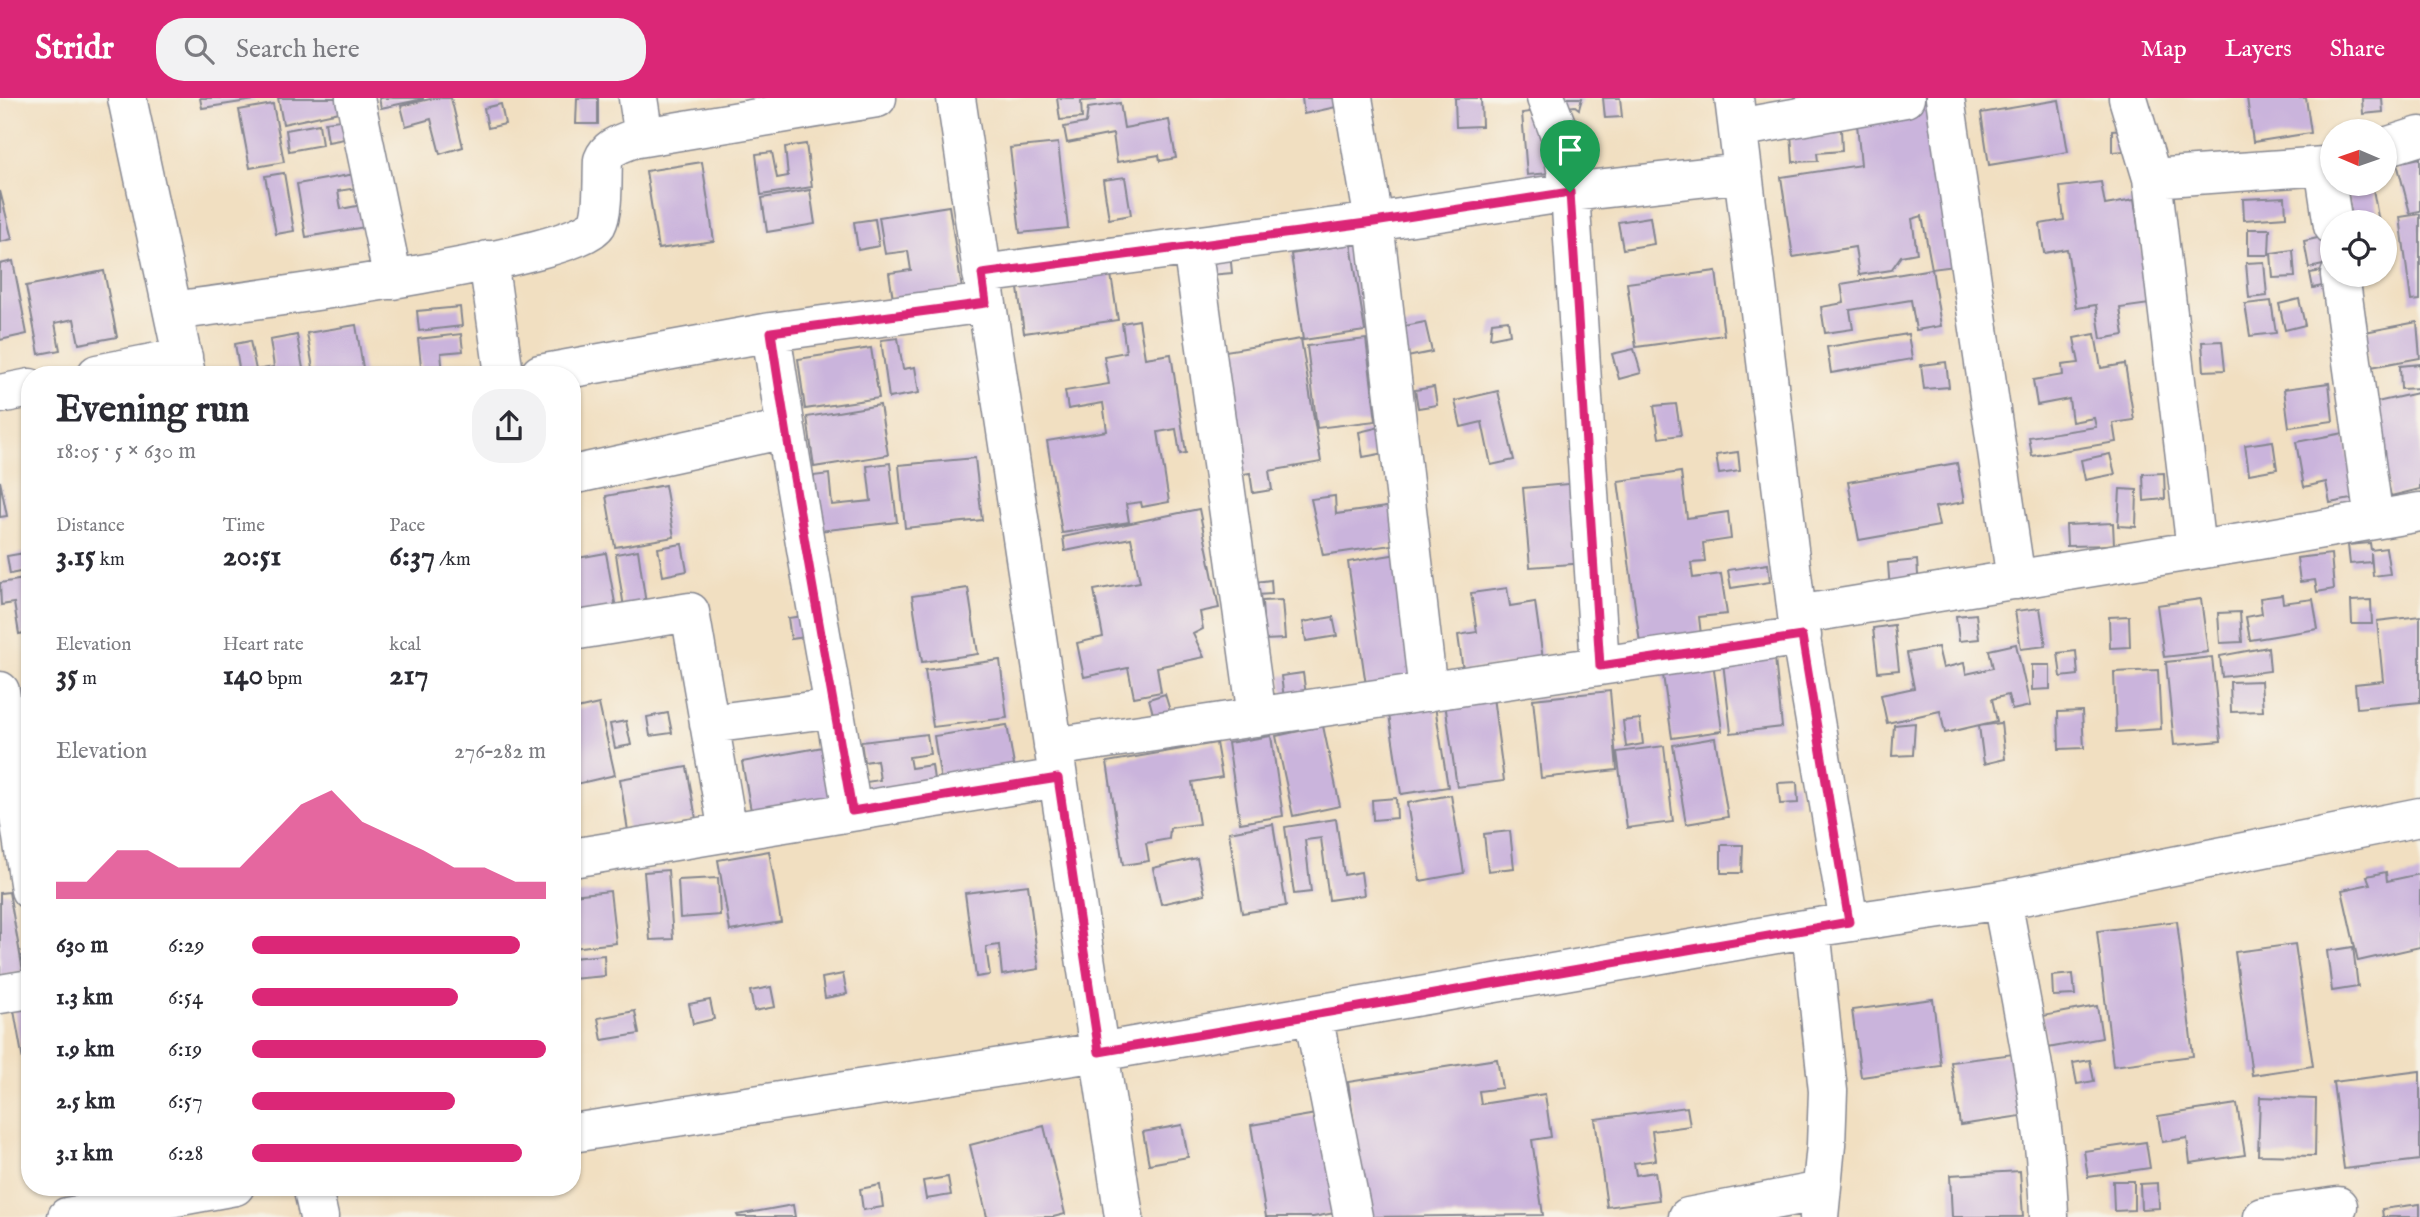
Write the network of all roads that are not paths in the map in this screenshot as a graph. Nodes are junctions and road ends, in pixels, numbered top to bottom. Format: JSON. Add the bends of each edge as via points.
{"nodes":[{"id":1,"x":127,"y":98,"type":"edge"},
{"id":2,"x":355,"y":98,"type":"edge"},
{"id":3,"x":638,"y":98,"type":"edge"},
{"id":4,"x":877,"y":98,"type":"edge"},
{"id":5,"x":956,"y":98,"type":"edge"},
{"id":6,"x":1353,"y":98,"type":"edge"},
{"id":7,"x":1546,"y":98,"type":"edge"},
{"id":8,"x":1905,"y":98,"type":"edge"},
{"id":9,"x":1945,"y":98,"type":"edge"},
{"id":10,"x":2128,"y":98,"type":"edge"},
{"id":11,"x":774,"y":107,"type":"edge"},
{"id":12,"x":1736,"y":113,"type":"edge"},
{"id":13,"x":2420,"y":136,"type":"edge"},
{"id":14,"x":644,"y":137,"type":"junction"},
{"id":15,"x":2398,"y":142,"type":"edge"},
{"id":16,"x":2320,"y":165,"type":"edge"},
{"id":17,"x":1743,"y":173,"type":"junction"},
{"id":18,"x":2152,"y":178,"type":"junction"},
{"id":19,"x":1570,"y":192,"type":"junction"},
{"id":20,"x":1374,"y":222,"type":"junction"},
{"id":21,"x":1192,"y":246,"type":"junction"},
{"id":22,"x":488,"y":260,"type":"junction"},
{"id":23,"x":393,"y":279,"type":"junction"},
{"id":24,"x":2342,"y":287,"type":"edge"},
{"id":25,"x":984,"y":289,"type":"junction"},
{"id":26,"x":173,"y":311,"type":"junction"},
{"id":27,"x":771,"y":332,"type":"junction"},
{"id":28,"x":184,"y":366,"type":"edge"},
{"id":29,"x":503,"y":366,"type":"edge"},
{"id":30,"x":581,"y":367,"type":"edge"},
{"id":31,"x":21,"y":390,"type":"edge"},
{"id":32,"x":0,"y":394,"type":"edge"},
{"id":33,"x":785,"y":429,"type":"junction"},
{"id":34,"x":581,"y":473,"type":"edge"},
{"id":35,"x":2420,"y":512,"type":"edge"},
{"id":36,"x":2374,"y":520,"type":"junction"},
{"id":37,"x":2196,"y":550,"type":"junction"},
{"id":38,"x":2015,"y":579,"type":"junction"},
{"id":39,"x":1800,"y":625,"type":"junction"},
{"id":40,"x":581,"y":630,"type":"edge"},
{"id":41,"x":1600,"y":666,"type":"junction"},
{"id":42,"x":1427,"y":692,"type":"junction"},
{"id":43,"x":835,"y":708,"type":"junction"},
{"id":44,"x":1,"y":714,"type":"edge"},
{"id":45,"x":1257,"y":717,"type":"junction"},
{"id":46,"x":709,"y":724,"type":"junction"},
{"id":47,"x":1056,"y":763,"type":"junction"},
{"id":48,"x":852,"y":811,"type":"junction"},
{"id":49,"x":2420,"y":817,"type":"edge"},
{"id":50,"x":727,"y":832,"type":"junction"},
{"id":51,"x":21,"y":835,"type":"edge"},
{"id":52,"x":581,"y":856,"type":"edge"},
{"id":53,"x":2003,"y":900,"type":"junction"},
{"id":54,"x":1849,"y":922,"type":"junction"},
{"id":55,"x":1811,"y":928,"type":"junction"},
{"id":56,"x":21,"y":990,"type":"edge"},
{"id":57,"x":0,"y":994,"type":"edge"},
{"id":58,"x":1313,"y":1015,"type":"junction"},
{"id":59,"x":1099,"y":1052,"type":"junction"},
{"id":60,"x":581,"y":1132,"type":"edge"},
{"id":61,"x":167,"y":1196,"type":"edge"},
{"id":62,"x":314,"y":1196,"type":"edge"},
{"id":63,"x":1820,"y":1204,"type":"edge"},
{"id":64,"x":2338,"y":1206,"type":"dead end"},
{"id":65,"x":79,"y":1209,"type":"edge"},
{"id":66,"x":318,"y":1217,"type":"edge"},
{"id":67,"x":1124,"y":1217,"type":"edge"},
{"id":68,"x":1353,"y":1217,"type":"edge"},
{"id":69,"x":1688,"y":1217,"type":"edge"},
{"id":70,"x":2049,"y":1217,"type":"edge"},
{"id":71,"x":2263,"y":1217,"type":"edge"}],
"edges":[{"from":1,"to":26,"type":"street"},
{"from":2,"to":23,"type":"street"},
{"from":3,"to":14,"type":"street"},
{"from":4,"to":11,"type":"street"},
{"from":5,"to":25,"type":"street"},
{"from":6,"to":20,"type":"street"},
{"from":7,"to":19,"type":"street","via":[[1560,135]]},
{"from":8,"to":12,"type":"street"},
{"from":9,"to":38,"type":"street"},
{"from":10,"to":18,"type":"street"},
{"from":11,"to":14,"type":"street"},
{"from":12,"to":17,"type":"street"},
{"from":13,"to":15,"type":"street"},
{"from":14,"to":22,"type":"street","via":[[605,153],[600,211],[588,232]]},
{"from":16,"to":18,"type":"street"},
{"from":17,"to":19,"type":"street"},
{"from":17,"to":39,"type":"street"},
{"from":18,"to":37,"type":"street"},
{"from":19,"to":20,"type":"street"},
{"from":19,"to":41,"type":"street"},
{"from":20,"to":21,"type":"street"},
{"from":20,"to":42,"type":"street"},
{"from":21,"to":25,"type":"street"},
{"from":21,"to":45,"type":"street"},
{"from":22,"to":23,"type":"street"},
{"from":22,"to":29,"type":"street"},
{"from":23,"to":26,"type":"street"},
{"from":24,"to":36,"type":"street"},
{"from":25,"to":27,"type":"street"},
{"from":25,"to":47,"type":"street"},
{"from":26,"to":28,"type":"street"},
{"from":27,"to":30,"type":"street"},
{"from":27,"to":33,"type":"street"},
{"from":31,"to":32,"type":"street"},
{"from":33,"to":34,"type":"street"},
{"from":33,"to":43,"type":"street"},
{"from":35,"to":36,"type":"street"},
{"from":36,"to":37,"type":"street"},
{"from":37,"to":38,"type":"street"},
{"from":38,"to":39,"type":"street"},
{"from":39,"to":41,"type":"street"},
{"from":39,"to":54,"type":"street"},
{"from":40,"to":46,"type":"street","via":[[690,612]]},
{"from":41,"to":42,"type":"street"},
{"from":42,"to":45,"type":"street"},
{"from":43,"to":46,"type":"street"},
{"from":43,"to":48,"type":"street"},
{"from":44,"to":51,"type":"street"},
{"from":45,"to":47,"type":"street"},
{"from":46,"to":50,"type":"street"},
{"from":47,"to":48,"type":"street"},
{"from":47,"to":59,"type":"street"},
{"from":48,"to":50,"type":"street"},
{"from":49,"to":53,"type":"street"},
{"from":50,"to":52,"type":"street"},
{"from":53,"to":54,"type":"street"},
{"from":53,"to":70,"type":"street","via":[[2046,1159]]},
{"from":54,"to":55,"type":"street"},
{"from":55,"to":58,"type":"street"},
{"from":55,"to":63,"type":"street","via":[[1828,1091]]},
{"from":56,"to":57,"type":"street"},
{"from":58,"to":59,"type":"street"},
{"from":58,"to":68,"type":"street"},
{"from":59,"to":60,"type":"street"},
{"from":59,"to":67,"type":"street"},
{"from":61,"to":65,"type":"street"},
{"from":62,"to":66,"type":"street"},
{"from":63,"to":69,"type":"street"},
{"from":64,"to":71,"type":"street"}]}
